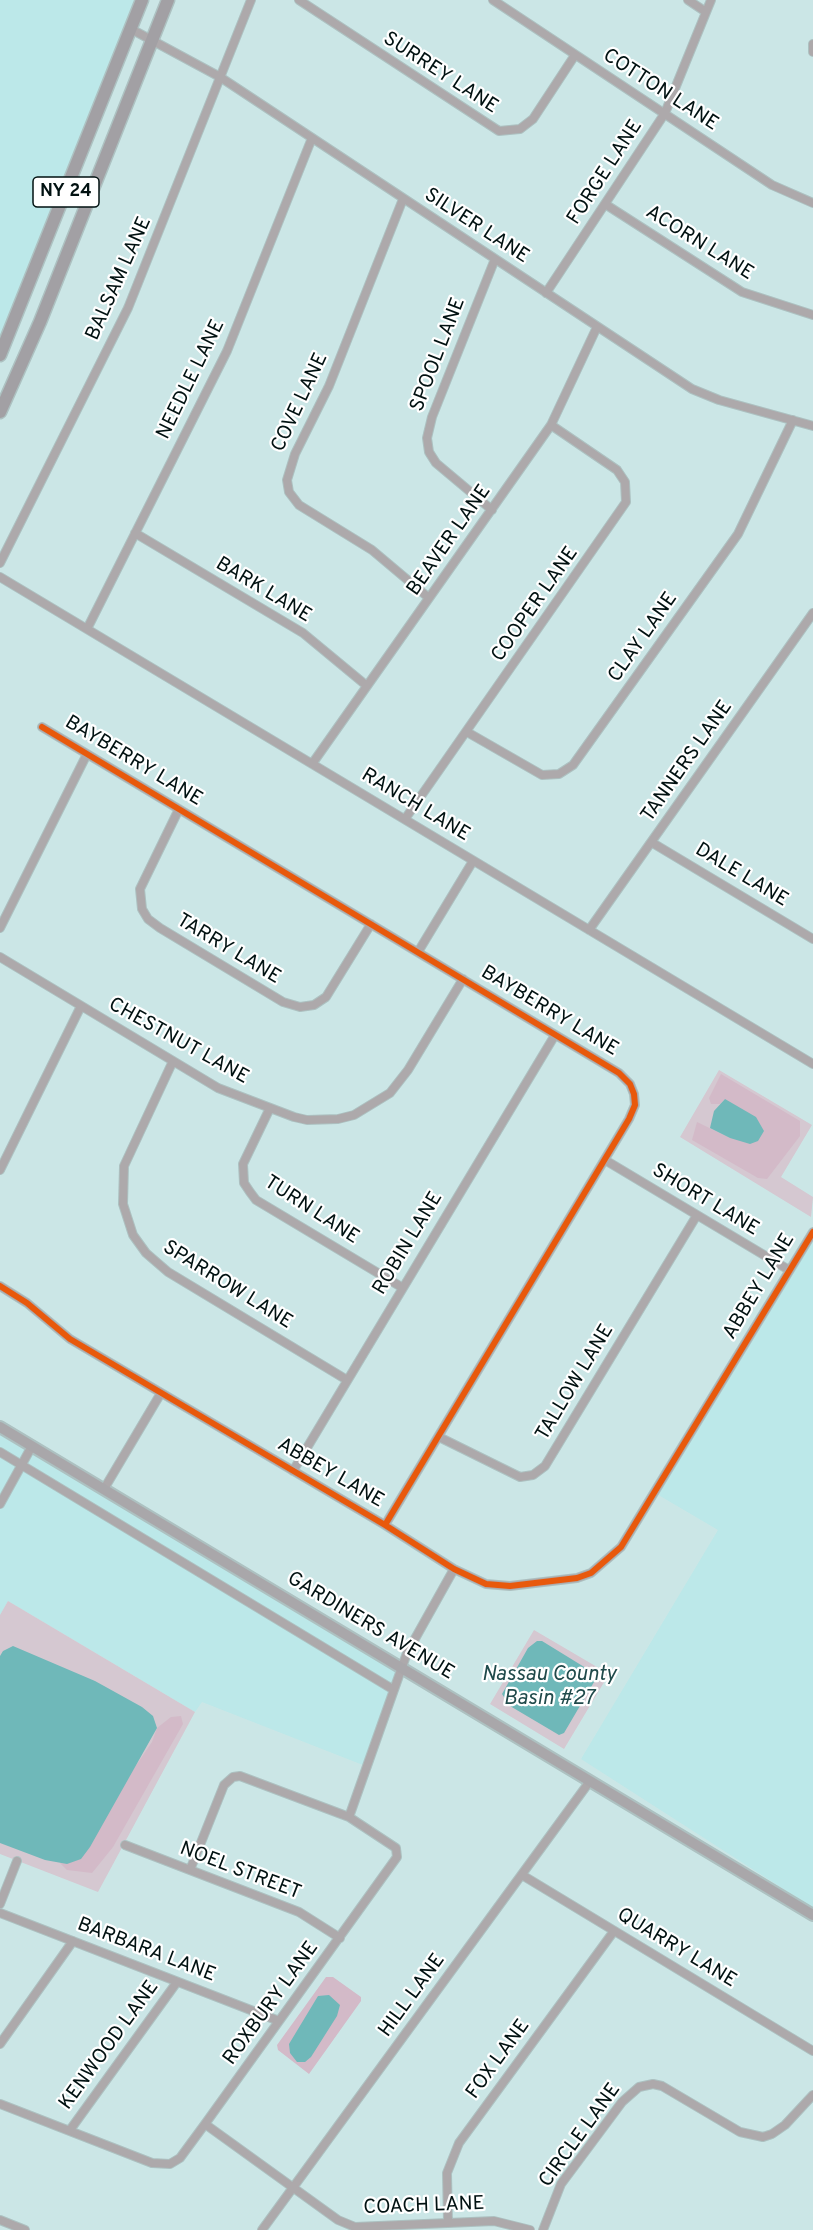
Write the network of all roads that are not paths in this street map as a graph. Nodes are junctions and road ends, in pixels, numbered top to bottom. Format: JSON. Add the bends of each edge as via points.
{"nodes":[{"id":1,"x":142,"y":0,"type":"edge"},
{"id":2,"x":168,"y":0,"type":"edge"},
{"id":3,"x":250,"y":0,"type":"edge"},
{"id":4,"x":299,"y":0,"type":"edge"},
{"id":5,"x":493,"y":0,"type":"edge"},
{"id":6,"x":688,"y":0,"type":"edge"},
{"id":7,"x":711,"y":0,"type":"edge"},
{"id":8,"x":706,"y":12,"type":"junction"},
{"id":9,"x":131,"y":29,"type":"junction"},
{"id":10,"x":152,"y":38,"type":"junction"},
{"id":11,"x":813,"y":44,"type":"edge"},
{"id":12,"x":813,"y":52,"type":"edge"},
{"id":13,"x":575,"y":55,"type":"junction"},
{"id":14,"x":220,"y":77,"type":"junction"},
{"id":15,"x":665,"y":113,"type":"junction"},
{"id":16,"x":312,"y":138,"type":"junction"},
{"id":17,"x":404,"y":199,"type":"junction"},
{"id":18,"x":813,"y":203,"type":"edge"},
{"id":19,"x":605,"y":204,"type":"junction"},
{"id":20,"x":495,"y":259,"type":"junction"},
{"id":21,"x":546,"y":293,"type":"junction"},
{"id":22,"x":813,"y":315,"type":"edge"},
{"id":23,"x":597,"y":327,"type":"junction"},
{"id":24,"x":0,"y":355,"type":"edge"},
{"id":25,"x":0,"y":412,"type":"edge"},
{"id":26,"x":793,"y":420,"type":"junction"},
{"id":27,"x":551,"y":425,"type":"junction"},
{"id":28,"x":813,"y":426,"type":"edge"},
{"id":29,"x":492,"y":510,"type":"junction"},
{"id":30,"x":135,"y":533,"type":"junction"},
{"id":31,"x":0,"y":563,"type":"edge"},
{"id":32,"x":0,"y":576,"type":"edge"},
{"id":33,"x":429,"y":598,"type":"junction"},
{"id":34,"x":813,"y":614,"type":"edge"},
{"id":35,"x":87,"y":629,"type":"junction"},
{"id":36,"x":367,"y":686,"type":"junction"},
{"id":37,"x":42,"y":727,"type":"dead end"},
{"id":38,"x":467,"y":732,"type":"junction"},
{"id":39,"x":87,"y":754,"type":"junction"},
{"id":40,"x":312,"y":764,"type":"junction"},
{"id":41,"x":179,"y":809,"type":"junction"},
{"id":42,"x":405,"y":819,"type":"junction"},
{"id":43,"x":651,"y":842,"type":"junction"},
{"id":44,"x":473,"y":861,"type":"junction"},
{"id":45,"x":371,"y":924,"type":"junction"},
{"id":46,"x":0,"y":928,"type":"edge"},
{"id":47,"x":589,"y":930,"type":"junction"},
{"id":48,"x":813,"y":939,"type":"edge"},
{"id":49,"x":418,"y":952,"type":"junction"},
{"id":50,"x":0,"y":957,"type":"edge"},
{"id":51,"x":463,"y":979,"type":"junction"},
{"id":52,"x":81,"y":1006,"type":"junction"},
{"id":53,"x":555,"y":1035,"type":"junction"},
{"id":54,"x":173,"y":1061,"type":"junction"},
{"id":55,"x":813,"y":1064,"type":"edge"},
{"id":56,"x":270,"y":1108,"type":"junction"},
{"id":57,"x":605,"y":1160,"type":"junction"},
{"id":58,"x":0,"y":1170,"type":"edge"},
{"id":59,"x":697,"y":1215,"type":"junction"},
{"id":60,"x":813,"y":1232,"type":"edge"},
{"id":61,"x":789,"y":1270,"type":"junction"},
{"id":62,"x":0,"y":1286,"type":"edge"},
{"id":63,"x":403,"y":1288,"type":"junction"},
{"id":64,"x":347,"y":1380,"type":"junction"},
{"id":65,"x":161,"y":1394,"type":"junction"},
{"id":66,"x":0,"y":1427,"type":"edge"},
{"id":67,"x":439,"y":1437,"type":"junction"},
{"id":68,"x":32,"y":1446,"type":"junction"},
{"id":69,"x":0,"y":1452,"type":"edge"},
{"id":70,"x":22,"y":1465,"type":"junction"},
{"id":71,"x":293,"y":1472,"type":"junction"},
{"id":72,"x":104,"y":1489,"type":"junction"},
{"id":73,"x":0,"y":1504,"type":"edge"},
{"id":74,"x":385,"y":1525,"type":"junction"},
{"id":75,"x":454,"y":1569,"type":"junction"},
{"id":76,"x":402,"y":1668,"type":"junction"},
{"id":77,"x":394,"y":1690,"type":"junction"},
{"id":78,"x":590,"y":1781,"type":"junction"},
{"id":79,"x":349,"y":1817,"type":"junction"},
{"id":80,"x":125,"y":1845,"type":"dead end"},
{"id":81,"x":17,"y":1861,"type":"dead end"},
{"id":82,"x":190,"y":1870,"type":"junction"},
{"id":83,"x":522,"y":1875,"type":"junction"},
{"id":84,"x":0,"y":1904,"type":"edge"},
{"id":85,"x":0,"y":1913,"type":"edge"},
{"id":86,"x":813,"y":1915,"type":"edge"},
{"id":87,"x":614,"y":1931,"type":"junction"},
{"id":88,"x":340,"y":1938,"type":"junction"},
{"id":89,"x":73,"y":1941,"type":"junction"},
{"id":90,"x":177,"y":1982,"type":"junction"},
{"id":91,"x":279,"y":2021,"type":"junction"},
{"id":92,"x":0,"y":2044,"type":"edge"},
{"id":93,"x":813,"y":2051,"type":"edge"},
{"id":94,"x":813,"y":2095,"type":"edge"},
{"id":95,"x":0,"y":2104,"type":"edge"},
{"id":96,"x":205,"y":2124,"type":"junction"},
{"id":97,"x":70,"y":2130,"type":"junction"},
{"id":98,"x":292,"y":2188,"type":"junction"},
{"id":99,"x":0,"y":2220,"type":"edge"},
{"id":100,"x":448,"y":2223,"type":"junction"},
{"id":101,"x":25,"y":2230,"type":"edge"},
{"id":102,"x":261,"y":2230,"type":"edge"},
{"id":103,"x":530,"y":2230,"type":"edge"},
{"id":104,"x":543,"y":2230,"type":"edge"}],
"edges":[{"from":1,"to":9,"type":"main road","number":"NY 24"},
{"from":2,"to":10,"type":"main road","number":"NY 24"},
{"from":3,"to":14,"type":"street","name":"BALSAM LANE"},
{"from":4,"to":13,"type":"street","name":"SURREY LANE","via":[[499,131],[520,129],[533,119]]},
{"from":5,"to":13,"type":"street","name":"COTTON LANE"},
{"from":6,"to":8,"type":"street"},
{"from":7,"to":8,"type":"street","name":"FORGE LANE"},
{"from":8,"to":15,"type":"street","name":"FORGE LANE"},
{"from":9,"to":10,"type":"street","name":"SILVER LANE"},
{"from":9,"to":24,"type":"main road","number":"NY 24"},
{"from":10,"to":14,"type":"street","name":"SILVER LANE"},
{"from":10,"to":25,"type":"main road","number":"NY 24","via":[[40,322]]},
{"from":11,"to":12,"type":"street"},
{"from":13,"to":15,"type":"street","name":"COTTON LANE"},
{"from":14,"to":16,"type":"street","name":"SILVER LANE"},
{"from":14,"to":31,"type":"street","name":"BALSAM LANE","via":[[128,308]]},
{"from":15,"to":18,"type":"street","name":"COTTON LANE","via":[[772,185]]},
{"from":15,"to":19,"type":"street","name":"FORGE LANE"},
{"from":16,"to":17,"type":"street","name":"SILVER LANE"},
{"from":16,"to":30,"type":"street","name":"NEEDLE LANE","via":[[227,351]]},
{"from":17,"to":20,"type":"street","name":"SILVER LANE"},
{"from":17,"to":33,"type":"street","name":"COVE LANE","via":[[287,480],[289,492],[299,505],[372,550]]},
{"from":19,"to":21,"type":"street","name":"FORGE LANE"},
{"from":19,"to":22,"type":"street","name":"ACORN LANE","via":[[742,292]]},
{"from":20,"to":21,"type":"street","name":"SILVER LANE"},
{"from":20,"to":29,"type":"street","name":"SPOOL LANE","via":[[427,438],[436,463]]},
{"from":21,"to":23,"type":"street","name":"SILVER LANE"},
{"from":23,"to":26,"type":"street","name":"SILVER LANE","via":[[692,389]]},
{"from":23,"to":27,"type":"street","name":"BEAVER LANE"},
{"from":26,"to":28,"type":"street","name":"SILVER LANE"},
{"from":26,"to":38,"type":"street","name":"CLAY LANE","via":[[738,534],[573,765],[559,774],[542,775]]},
{"from":27,"to":29,"type":"street","name":"BEAVER LANE"},
{"from":27,"to":38,"type":"street","name":"COOPER LANE","via":[[617,470],[626,482],[626,502]]},
{"from":29,"to":33,"type":"street","name":"BEAVER LANE"},
{"from":30,"to":35,"type":"street","name":"NEEDLE LANE"},
{"from":30,"to":36,"type":"street","name":"BARK LANE","via":[[303,633]]},
{"from":32,"to":35,"type":"street","name":"RANCH LANE"},
{"from":33,"to":36,"type":"street","name":"BEAVER LANE"},
{"from":34,"to":43,"type":"street","name":"TANNERS LANE"},
{"from":35,"to":40,"type":"street","name":"RANCH LANE"},
{"from":36,"to":40,"type":"street","name":"BEAVER LANE"},
{"from":37,"to":39,"type":"street","name":"BAYBERRY LANE"},
{"from":38,"to":42,"type":"street","name":"COOPER LANE"},
{"from":39,"to":41,"type":"street","name":"BAYBERRY LANE"},
{"from":39,"to":46,"type":"street"},
{"from":40,"to":42,"type":"street","name":"RANCH LANE"},
{"from":41,"to":45,"type":"street","name":"BAYBERRY LANE"},
{"from":41,"to":45,"type":"street","name":"TARRY LANE","via":[[140,889],[142,909],[148,920],[160,928],[283,1002],[300,1007],[326,998]]},
{"from":42,"to":44,"type":"street","name":"RANCH LANE"},
{"from":43,"to":47,"type":"street","name":"TANNERS LANE"},
{"from":43,"to":48,"type":"street","name":"DALE LANE"},
{"from":44,"to":47,"type":"street","name":"RANCH LANE"},
{"from":44,"to":49,"type":"street"},
{"from":45,"to":49,"type":"street","name":"BAYBERRY LANE"},
{"from":47,"to":55,"type":"street","name":"RANCH LANE"},
{"from":49,"to":51,"type":"street","name":"BAYBERRY LANE"},
{"from":50,"to":52,"type":"street","name":"CHESTNUT LANE"},
{"from":51,"to":53,"type":"street","name":"BAYBERRY LANE"},
{"from":51,"to":56,"type":"street","name":"CHESTNUT LANE","via":[[408,1070],[377,1103],[354,1114],[324,1120],[294,1118]]},
{"from":52,"to":54,"type":"street","name":"CHESTNUT LANE"},
{"from":52,"to":58,"type":"street"},
{"from":53,"to":57,"type":"street","name":"BAYBERRY LANE","via":[[619,1073],[634,1094],[635,1105],[629,1119]]},
{"from":53,"to":63,"type":"street","name":"ROBIN LANE"},
{"from":54,"to":56,"type":"street","name":"CHESTNUT LANE","via":[[219,1088]]},
{"from":54,"to":64,"type":"street","name":"SPARROW LANE","via":[[124,1166],[123,1204],[133,1235],[168,1272]]},
{"from":56,"to":63,"type":"street","name":"TURN LANE","via":[[243,1164],[244,1183],[250,1192],[256,1200]]},
{"from":57,"to":59,"type":"street","name":"SHORT LANE"},
{"from":57,"to":67,"type":"street","name":"BAYBERRY LANE"},
{"from":59,"to":61,"type":"street","name":"SHORT LANE"},
{"from":59,"to":67,"type":"street","name":"TALLOW LANE","via":[[545,1466],[533,1475],[520,1477]]},
{"from":60,"to":61,"type":"street","name":"ABBEY LANE"},
{"from":61,"to":75,"type":"street","name":"ABBEY LANE","via":[[634,1528],[605,1563],[577,1578],[510,1586],[486,1584]]},
{"from":62,"to":65,"type":"street","name":"ABBEY LANE","via":[[70,1339]]},
{"from":63,"to":64,"type":"street","name":"ROBIN LANE"},
{"from":64,"to":71,"type":"street","name":"ROBIN LANE"},
{"from":65,"to":71,"type":"street","name":"ABBEY LANE"},
{"from":65,"to":72,"type":"street"},
{"from":66,"to":68,"type":"main road","name":"GARDINERS AVENUE"},
{"from":67,"to":74,"type":"street","name":"BAYBERRY LANE"},
{"from":68,"to":70,"type":"street"},
{"from":68,"to":72,"type":"main road","name":"GARDINERS AVENUE"},
{"from":69,"to":70,"type":"street","name":"GARDINERS AVENUE"},
{"from":70,"to":73,"type":"street"},
{"from":70,"to":77,"type":"street","name":"GARDINERS AVENUE"},
{"from":71,"to":74,"type":"street","name":"ABBEY LANE"},
{"from":72,"to":76,"type":"main road","name":"GARDINERS AVENUE"},
{"from":74,"to":75,"type":"street","name":"ABBEY LANE"},
{"from":75,"to":76,"type":"street"},
{"from":76,"to":77,"type":"street"},
{"from":76,"to":78,"type":"main road","name":"GARDINERS AVENUE"},
{"from":77,"to":79,"type":"street"},
{"from":78,"to":83,"type":"street","name":"HILL LANE"},
{"from":78,"to":86,"type":"main road","name":"GARDINERS AVENUE"},
{"from":79,"to":82,"type":"street","via":[[252,1779],[232,1777],[219,1798]]},
{"from":79,"to":88,"type":"street","name":"ROXBURY LANE","via":[[396,1848],[397,1857]]},
{"from":80,"to":82,"type":"street","name":"NOEL STREET"},
{"from":81,"to":84,"type":"street"},
{"from":82,"to":88,"type":"street","name":"NOEL STREET","via":[[299,1912]]},
{"from":83,"to":87,"type":"street","name":"QUARRY LANE"},
{"from":83,"to":98,"type":"street","name":"HILL LANE"},
{"from":85,"to":89,"type":"street","name":"BARBARA LANE"},
{"from":87,"to":93,"type":"street","name":"QUARRY LANE"},
{"from":87,"to":100,"type":"street","name":"FOX LANE","via":[[459,2143],[447,2173]]},
{"from":88,"to":91,"type":"street","name":"ROXBURY LANE"},
{"from":89,"to":90,"type":"street","name":"BARBARA LANE"},
{"from":89,"to":92,"type":"street"},
{"from":90,"to":91,"type":"street","name":"BARBARA LANE"},
{"from":90,"to":97,"type":"street","name":"KENWOOD LANE"},
{"from":91,"to":96,"type":"street","name":"ROXBURY LANE"},
{"from":94,"to":104,"type":"street","name":"CIRCLE LANE","via":[[784,2125],[763,2137],[740,2132],[662,2086],[639,2087],[622,2102],[561,2184]]},
{"from":95,"to":97,"type":"street"},
{"from":96,"to":97,"type":"street","name":"ROXBURY LANE","via":[[180,2158],[162,2166]]},
{"from":96,"to":98,"type":"street","name":"COACH LANE"},
{"from":98,"to":100,"type":"street","name":"COACH LANE","via":[[355,2227]]},
{"from":98,"to":102,"type":"street","name":"HILL LANE"},
{"from":99,"to":101,"type":"street"},
{"from":100,"to":103,"type":"street","name":"COACH LANE","via":[[494,2221]]}]}
